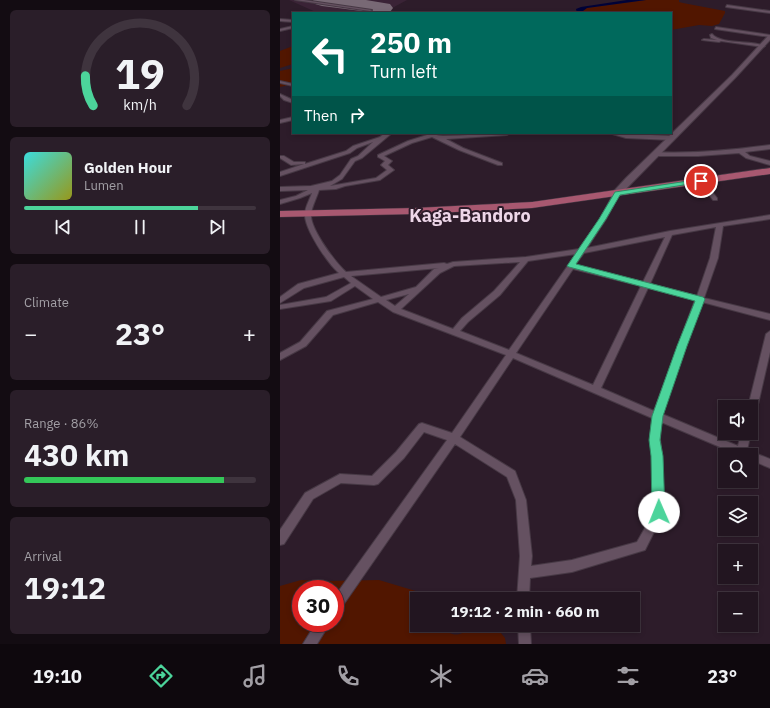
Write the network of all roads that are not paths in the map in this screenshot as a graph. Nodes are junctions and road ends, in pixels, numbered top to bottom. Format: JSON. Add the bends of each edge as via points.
{"nodes":[{"id":1,"x":297,"y":0,"type":"edge"},
{"id":2,"x":727,"y":6,"type":"dead end"},
{"id":3,"x":366,"y":12,"type":"edge"},
{"id":4,"x":770,"y":12,"type":"edge"},
{"id":5,"x":280,"y":20,"type":"edge"},
{"id":6,"x":292,"y":21,"type":"edge"},
{"id":7,"x":292,"y":27,"type":"edge"},
{"id":8,"x":716,"y":28,"type":"dead end"},
{"id":9,"x":280,"y":30,"type":"edge"},
{"id":10,"x":712,"y":35,"type":"dead end"},
{"id":11,"x":770,"y":37,"type":"edge"},
{"id":12,"x":704,"y":40,"type":"dead end"},
{"id":13,"x":726,"y":41,"type":"junction"},
{"id":14,"x":763,"y":46,"type":"junction"},
{"id":15,"x":280,"y":82,"type":"edge"},
{"id":16,"x":292,"y":86,"type":"edge"},
{"id":17,"x":292,"y":86,"type":"edge"},
{"id":18,"x":286,"y":89,"type":"dead end"},
{"id":19,"x":280,"y":95,"type":"edge"},
{"id":20,"x":284,"y":101,"type":"edge"},
{"id":21,"x":292,"y":101,"type":"edge"},
{"id":22,"x":292,"y":118,"type":"edge"},
{"id":23,"x":280,"y":122,"type":"edge"},
{"id":24,"x":387,"y":134,"type":"edge"},
{"id":25,"x":429,"y":134,"type":"edge"},
{"id":26,"x":494,"y":134,"type":"edge"},
{"id":27,"x":617,"y":134,"type":"edge"},
{"id":28,"x":381,"y":137,"type":"junction"},
{"id":29,"x":440,"y":138,"type":"junction"},
{"id":30,"x":672,"y":138,"type":"junction"},
{"id":31,"x":770,"y":147,"type":"edge"},
{"id":32,"x":740,"y":151,"type":"junction"},
{"id":33,"x":655,"y":154,"type":"junction"},
{"id":34,"x":282,"y":157,"type":"dead end"},
{"id":35,"x":318,"y":162,"type":"junction"},
{"id":36,"x":770,"y":163,"type":"edge"},
{"id":37,"x":500,"y":164,"type":"dead end"},
{"id":38,"x":770,"y":171,"type":"edge"},
{"id":39,"x":280,"y":174,"type":"edge"},
{"id":40,"x":701,"y":181,"type":"junction"},
{"id":41,"x":317,"y":188,"type":"junction"},
{"id":42,"x":280,"y":189,"type":"edge"},
{"id":43,"x":617,"y":193,"type":"junction"},
{"id":44,"x":715,"y":199,"type":"dead end"},
{"id":45,"x":280,"y":202,"type":"edge"},
{"id":46,"x":280,"y":214,"type":"edge"},
{"id":47,"x":308,"y":214,"type":"junction"},
{"id":48,"x":770,"y":217,"type":"edge"},
{"id":49,"x":720,"y":224,"type":"junction"},
{"id":50,"x":670,"y":233,"type":"junction"},
{"id":51,"x":582,"y":251,"type":"junction"},
{"id":52,"x":526,"y":259,"type":"junction"},
{"id":53,"x":453,"y":264,"type":"junction"},
{"id":54,"x":571,"y":266,"type":"junction"},
{"id":55,"x":345,"y":274,"type":"junction"},
{"id":56,"x":356,"y":283,"type":"junction"},
{"id":57,"x":645,"y":285,"type":"junction"},
{"id":58,"x":418,"y":289,"type":"junction"},
{"id":59,"x":700,"y":299,"type":"junction"},
{"id":60,"x":382,"y":300,"type":"junction"},
{"id":61,"x":280,"y":301,"type":"edge"},
{"id":62,"x":280,"y":307,"type":"edge"},
{"id":63,"x":396,"y":310,"type":"junction"},
{"id":64,"x":770,"y":317,"type":"edge"},
{"id":65,"x":455,"y":332,"type":"junction"},
{"id":66,"x":770,"y":334,"type":"edge"},
{"id":67,"x":512,"y":354,"type":"junction"},
{"id":68,"x":280,"y":357,"type":"edge"},
{"id":69,"x":596,"y":389,"type":"junction"},
{"id":70,"x":754,"y":400,"type":"edge"},
{"id":71,"x":657,"y":416,"type":"junction"},
{"id":72,"x":454,"y":438,"type":"junction"},
{"id":73,"x":733,"y":448,"type":"edge"},
{"id":74,"x":758,"y":459,"type":"edge"},
{"id":75,"x":770,"y":464,"type":"edge"},
{"id":76,"x":280,"y":540,"type":"edge"},
{"id":77,"x":524,"y":573,"type":"junction"},
{"id":78,"x":523,"y":592,"type":"edge"},
{"id":79,"x":344,"y":594,"type":"edge"},
{"id":80,"x":318,"y":632,"type":"edge"},
{"id":81,"x":524,"y":632,"type":"edge"},
{"id":82,"x":309,"y":644,"type":"edge"},
{"id":83,"x":525,"y":644,"type":"edge"}],
"edges":[{"from":1,"to":3,"type":"street","via":[[370,10]]},
{"from":2,"to":4,"type":"street"},
{"from":5,"to":6,"type":"street"},
{"from":7,"to":9,"type":"street"},
{"from":8,"to":11,"type":"street"},
{"from":10,"to":13,"type":"street"},
{"from":11,"to":14,"type":"street"},
{"from":12,"to":13,"type":"street"},
{"from":13,"to":14,"type":"street"},
{"from":14,"to":30,"type":"street"},
{"from":15,"to":16,"type":"street"},
{"from":17,"to":18,"type":"street"},
{"from":19,"to":20,"type":"street"},
{"from":20,"to":21,"type":"street"},
{"from":22,"to":23,"type":"street"},
{"from":24,"to":28,"type":"street"},
{"from":25,"to":29,"type":"street"},
{"from":25,"to":41,"type":"street","via":[[380,156],[389,161],[384,165],[391,170],[378,179]]},
{"from":26,"to":29,"type":"street"},
{"from":27,"to":30,"type":"street"},
{"from":28,"to":35,"type":"street"},
{"from":28,"to":41,"type":"street","via":[[353,160],[341,178]]},
{"from":29,"to":37,"type":"street"},
{"from":30,"to":33,"type":"street"},
{"from":31,"to":32,"type":"street"},
{"from":32,"to":33,"type":"street"},
{"from":32,"to":36,"type":"street","via":[[748,157]]},
{"from":33,"to":43,"type":"street"},
{"from":34,"to":35,"type":"street","via":[[293,164]]},
{"from":35,"to":39,"type":"street"},
{"from":38,"to":40,"type":"main road"},
{"from":40,"to":43,"type":"main road"},
{"from":40,"to":44,"type":"street"},
{"from":41,"to":42,"type":"street"},
{"from":41,"to":45,"type":"street"},
{"from":41,"to":47,"type":"street"},
{"from":43,"to":47,"type":"main road","via":[[497,208]]},
{"from":43,"to":51,"type":"street"},
{"from":46,"to":47,"type":"main road"},
{"from":47,"to":55,"type":"street","via":[[313,232],[335,266]]},
{"from":48,"to":49,"type":"street"},
{"from":49,"to":50,"type":"street"},
{"from":49,"to":59,"type":"street","via":[[714,258]]},
{"from":50,"to":51,"type":"street"},
{"from":50,"to":57,"type":"street"},
{"from":51,"to":52,"type":"street"},
{"from":51,"to":54,"type":"street"},
{"from":52,"to":53,"type":"street"},
{"from":52,"to":65,"type":"street","via":[[497,293]]},
{"from":53,"to":55,"type":"street"},
{"from":53,"to":58,"type":"street","via":[[437,271]]},
{"from":54,"to":57,"type":"street"},
{"from":54,"to":67,"type":"street"},
{"from":55,"to":56,"type":"street"},
{"from":55,"to":61,"type":"street","via":[[301,286]]},
{"from":56,"to":60,"type":"street"},
{"from":56,"to":62,"type":"street","via":[[328,300]]},
{"from":57,"to":59,"type":"street"},
{"from":57,"to":69,"type":"street"},
{"from":58,"to":60,"type":"street"},
{"from":58,"to":63,"type":"street"},
{"from":59,"to":64,"type":"street"},
{"from":59,"to":71,"type":"street"},
{"from":60,"to":63,"type":"street"},
{"from":60,"to":68,"type":"street","via":[[330,313],[303,344]]},
{"from":63,"to":65,"type":"street"},
{"from":65,"to":67,"type":"street"},
{"from":66,"to":70,"type":"street"},
{"from":67,"to":69,"type":"street"},
{"from":67,"to":72,"type":"street"},
{"from":69,"to":71,"type":"street"},
{"from":71,"to":73,"type":"street"},
{"from":71,"to":77,"type":"street","via":[[655,440],[659,512],[641,546],[572,566]]},
{"from":72,"to":76,"type":"street","via":[[422,427],[400,455],[374,480],[340,478],[309,496]]},
{"from":72,"to":77,"type":"street","via":[[512,474],[521,500],[526,556]]},
{"from":72,"to":79,"type":"street"},
{"from":74,"to":75,"type":"street"},
{"from":77,"to":78,"type":"street"},
{"from":80,"to":82,"type":"street"},
{"from":81,"to":83,"type":"street"}]}
